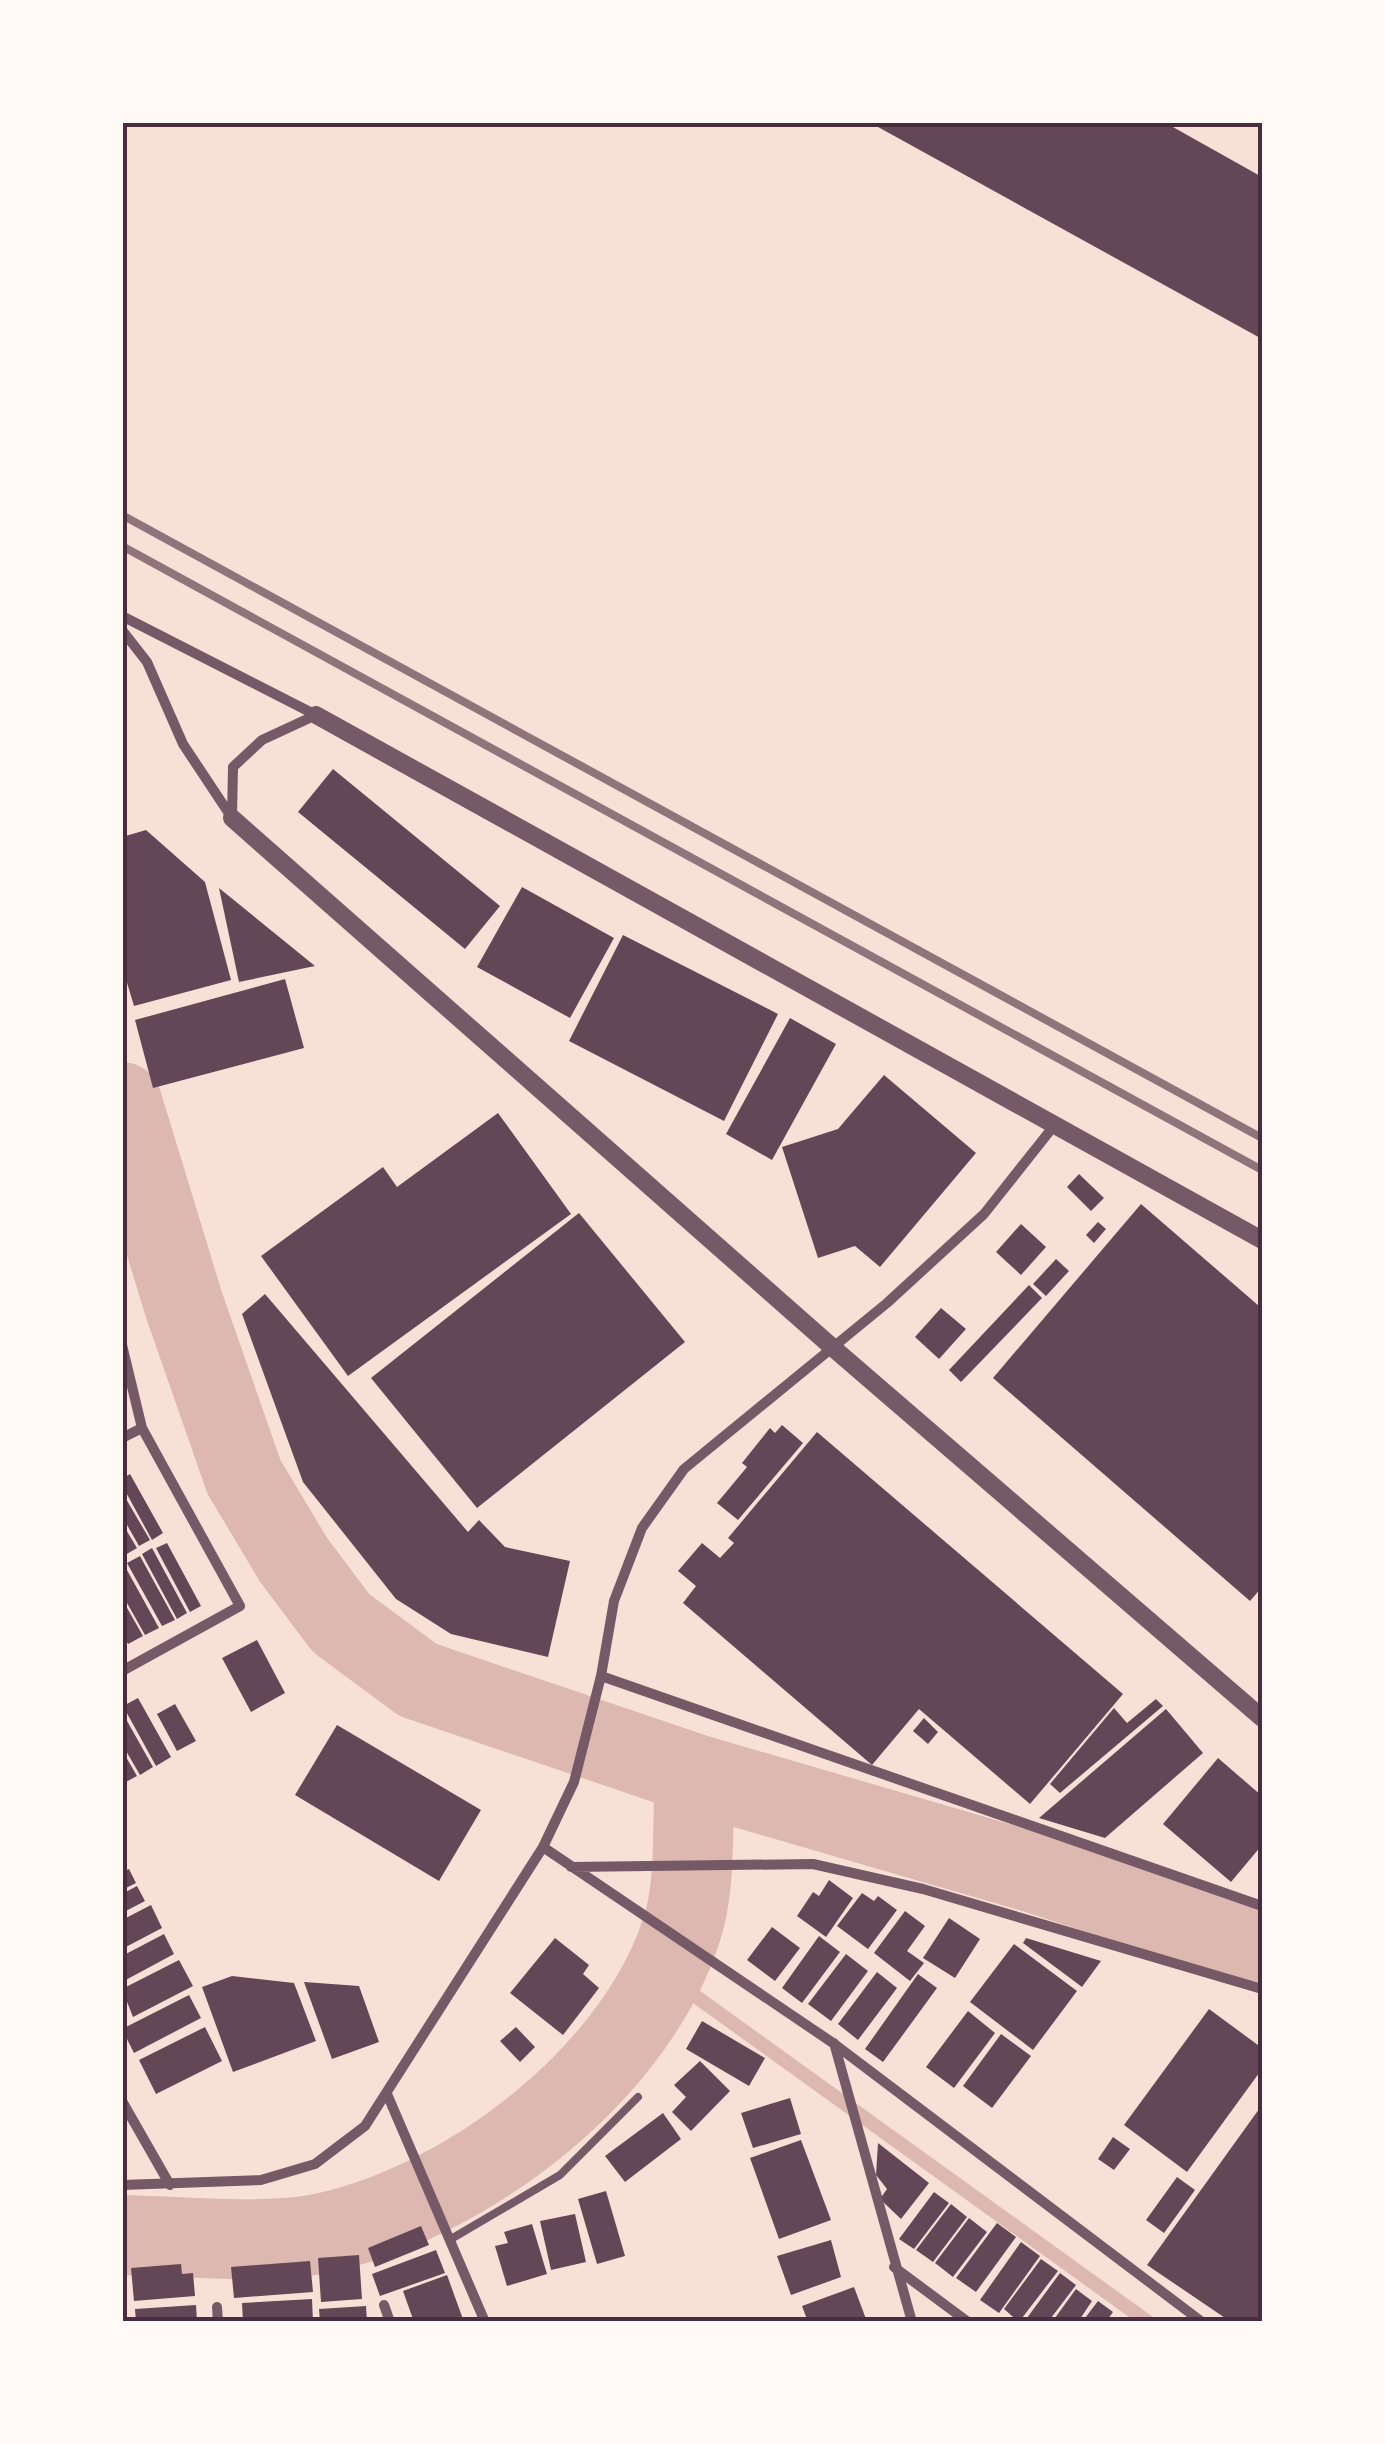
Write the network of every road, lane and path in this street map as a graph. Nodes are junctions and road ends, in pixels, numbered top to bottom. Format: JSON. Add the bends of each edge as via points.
{"nodes":[{"id":1,"x":122,"y":616,"type":"edge"},
{"id":2,"x":122,"y":630,"type":"edge"},
{"id":3,"x":316,"y":716,"type":"junction"},
{"id":4,"x":232,"y":818,"type":"junction"},
{"id":5,"x":1053,"y":1126,"type":"junction"},
{"id":6,"x":1262,"y":1240,"type":"edge"},
{"id":7,"x":122,"y":1346,"type":"edge"},
{"id":8,"x":832,"y":1346,"type":"junction"},
{"id":9,"x":142,"y":1428,"type":"junction"},
{"id":10,"x":122,"y":1438,"type":"edge"},
{"id":11,"x":122,"y":1671,"type":"edge"},
{"id":12,"x":601,"y":1676,"type":"junction"},
{"id":13,"x":1262,"y":1718,"type":"edge"},
{"id":14,"x":543,"y":1847,"type":"junction"},
{"id":15,"x":571,"y":1867,"type":"junction"},
{"id":16,"x":1262,"y":1906,"type":"edge"},
{"id":17,"x":1262,"y":1988,"type":"edge"},
{"id":18,"x":834,"y":2043,"type":"junction"},
{"id":19,"x":387,"y":2094,"type":"junction"},
{"id":20,"x":638,"y":2097,"type":"dead end"},
{"id":21,"x":122,"y":2101,"type":"edge"},
{"id":22,"x":122,"y":2185,"type":"edge"},
{"id":23,"x":170,"y":2185,"type":"junction"},
{"id":24,"x":451,"y":2240,"type":"junction"},
{"id":25,"x":893,"y":2266,"type":"junction"},
{"id":26,"x":384,"y":2305,"type":"dead end"},
{"id":27,"x":217,"y":2307,"type":"dead end"},
{"id":28,"x":218,"y":2322,"type":"edge"},
{"id":29,"x":390,"y":2322,"type":"edge"},
{"id":30,"x":485,"y":2322,"type":"edge"},
{"id":31,"x":912,"y":2322,"type":"edge"},
{"id":32,"x":968,"y":2322,"type":"edge"},
{"id":33,"x":1202,"y":2322,"type":"edge"}],
"edges":[{"from":1,"to":3,"type":"street"},
{"from":2,"to":4,"type":"street","via":[[147,662],[183,744]]},
{"from":3,"to":4,"type":"street","via":[[262,740],[233,767]]},
{"from":3,"to":5,"type":"street"},
{"from":4,"to":8,"type":"street"},
{"from":5,"to":6,"type":"street"},
{"from":5,"to":8,"type":"street","via":[[984,1214]]},
{"from":7,"to":9,"type":"street"},
{"from":8,"to":12,"type":"street","via":[[684,1470],[642,1528],[614,1601]]},
{"from":8,"to":13,"type":"street"},
{"from":9,"to":10,"type":"street"},
{"from":9,"to":11,"type":"street","via":[[240,1606]]},
{"from":12,"to":14,"type":"street","via":[[574,1782]]},
{"from":12,"to":16,"type":"street"},
{"from":14,"to":15,"type":"street"},
{"from":14,"to":19,"type":"street"},
{"from":15,"to":17,"type":"street","via":[[813,1864],[923,1889]]},
{"from":15,"to":18,"type":"street"},
{"from":18,"to":25,"type":"street"},
{"from":18,"to":33,"type":"street"},
{"from":19,"to":23,"type":"street","via":[[366,2126],[315,2164],[260,2180]]},
{"from":19,"to":24,"type":"street"},
{"from":20,"to":24,"type":"lane","via":[[560,2175]]},
{"from":21,"to":23,"type":"street"},
{"from":22,"to":23,"type":"street"},
{"from":24,"to":30,"type":"street"},
{"from":25,"to":31,"type":"street"},
{"from":25,"to":32,"type":"street"},
{"from":26,"to":29,"type":"street"},
{"from":27,"to":28,"type":"street"}]}
